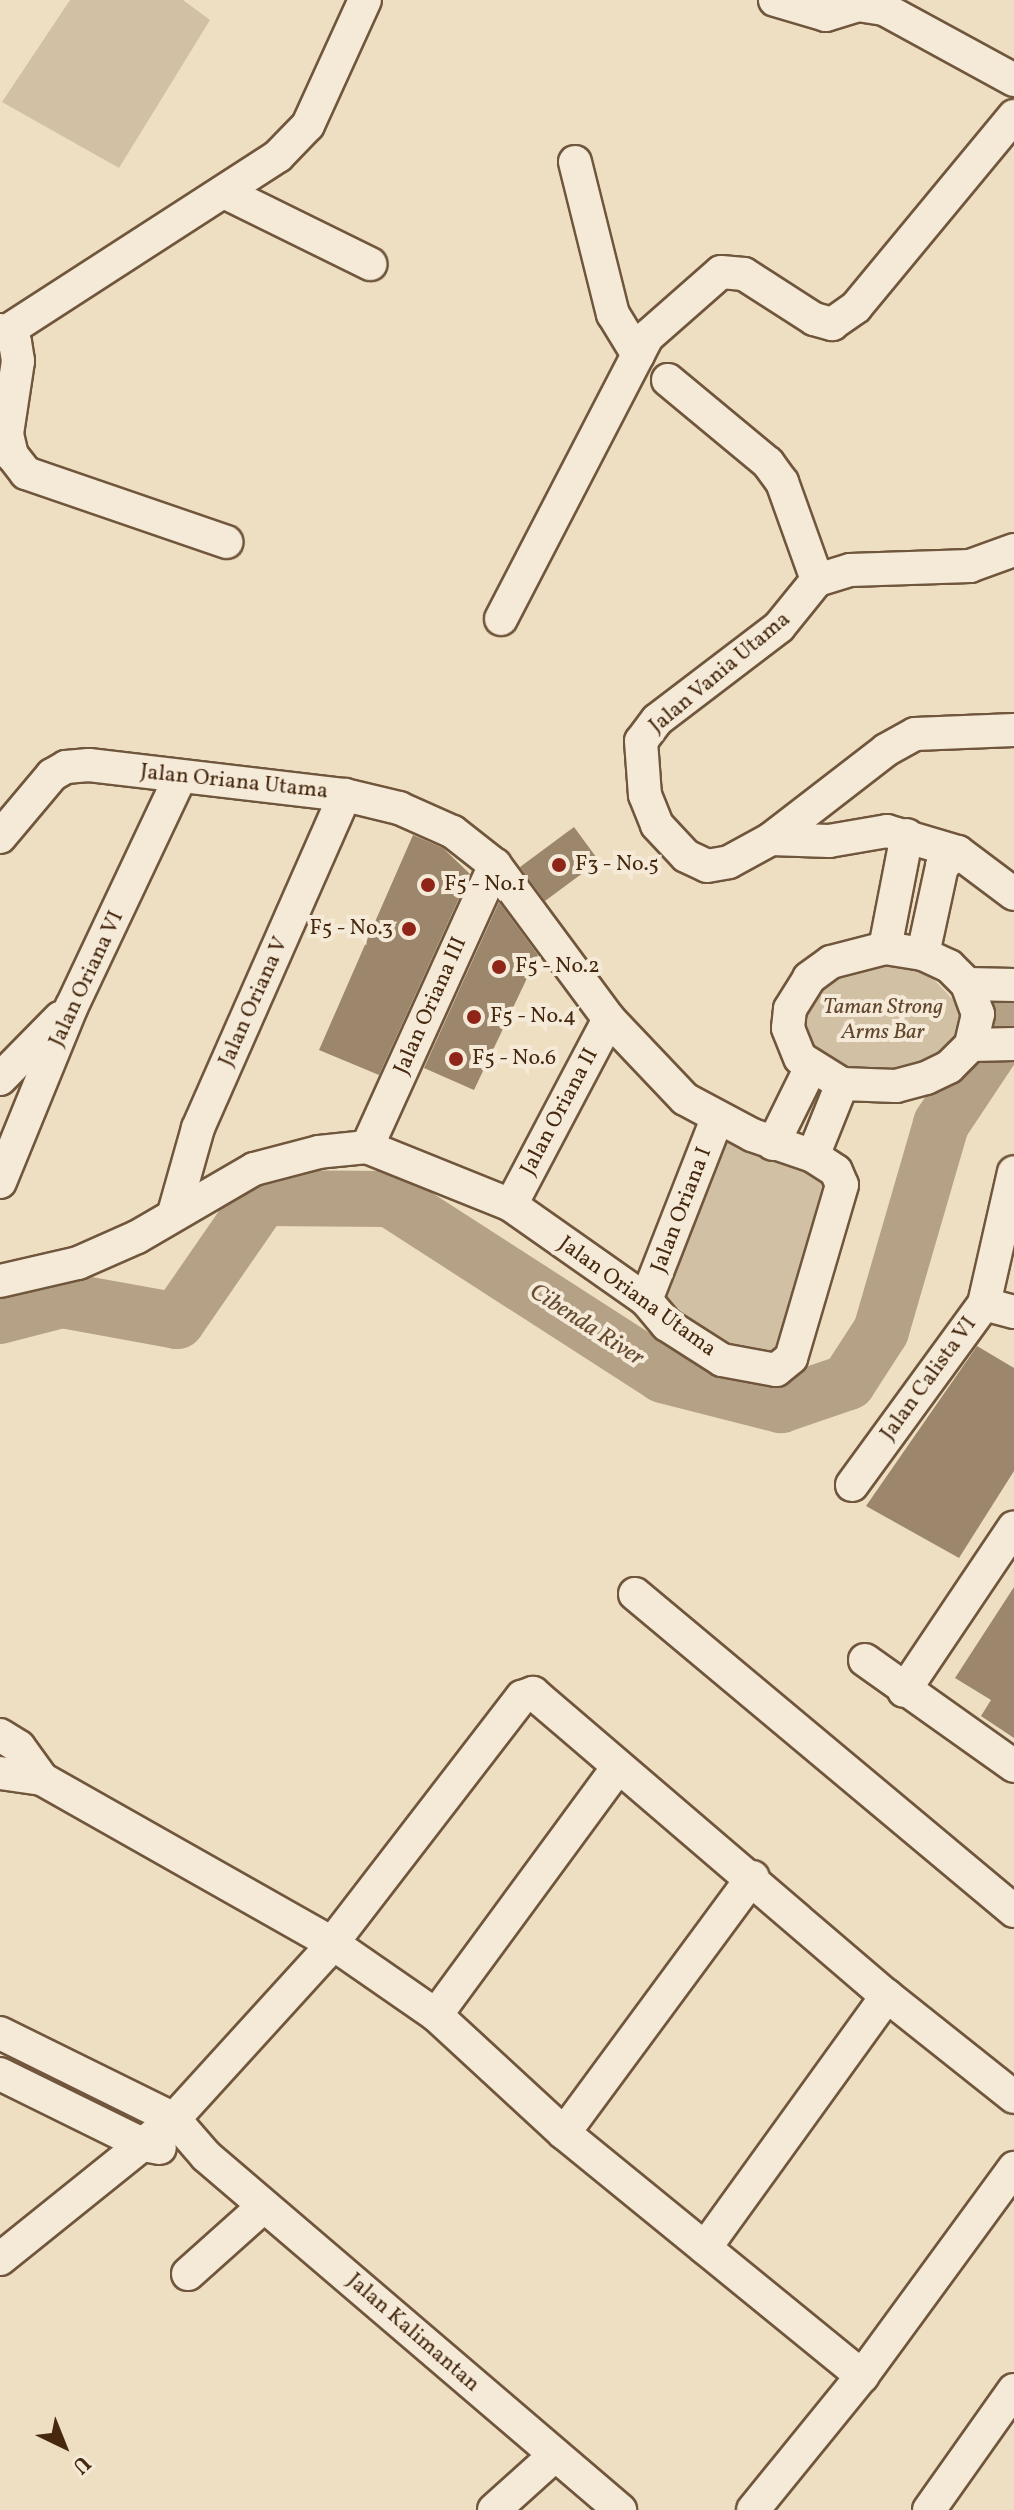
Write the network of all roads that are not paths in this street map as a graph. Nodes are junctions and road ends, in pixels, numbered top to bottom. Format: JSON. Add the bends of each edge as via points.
{"nodes":[{"id":1,"x":365,"y":0,"type":"edge"},
{"id":2,"x":775,"y":0,"type":"edge"},
{"id":3,"x":1012,"y":72,"type":"edge"},
{"id":4,"x":1014,"y":116,"type":"edge"},
{"id":5,"x":575,"y":162,"type":"dead end"},
{"id":6,"x":226,"y":193,"type":"junction"},
{"id":7,"x":370,"y":264,"type":"dead end"},
{"id":8,"x":3,"y":331,"type":"edge"},
{"id":9,"x":638,"y":355,"type":"junction"},
{"id":10,"x":668,"y":380,"type":"dead end"},
{"id":11,"x":226,"y":542,"type":"dead end"},
{"id":12,"x":1013,"y":552,"type":"edge"},
{"id":13,"x":817,"y":580,"type":"junction"},
{"id":14,"x":501,"y":619,"type":"dead end"},
{"id":15,"x":1014,"y":730,"type":"edge"},
{"id":16,"x":180,"y":778,"type":"junction"},
{"id":17,"x":345,"y":795,"type":"junction"},
{"id":18,"x":907,"y":835,"type":"junction"},
{"id":19,"x":0,"y":837,"type":"edge"},
{"id":20,"x":771,"y":839,"type":"junction"},
{"id":21,"x":958,"y":852,"type":"junction"},
{"id":22,"x":495,"y":865,"type":"junction"},
{"id":23,"x":1014,"y":894,"type":"edge"},
{"id":24,"x":885,"y":948,"type":"junction"},
{"id":25,"x":923,"y":954,"type":"junction"},
{"id":26,"x":967,"y":984,"type":"junction"},
{"id":27,"x":1014,"y":985,"type":"edge"},
{"id":28,"x":72,"y":1006,"type":"junction"},
{"id":29,"x":609,"y":1019,"type":"junction"},
{"id":30,"x":1014,"y":1044,"type":"edge"},
{"id":31,"x":971,"y":1045,"type":"junction"},
{"id":32,"x":810,"y":1069,"type":"junction"},
{"id":33,"x":0,"y":1079,"type":"edge"},
{"id":34,"x":842,"y":1084,"type":"junction"},
{"id":35,"x":717,"y":1119,"type":"junction"},
{"id":36,"x":773,"y":1144,"type":"junction"},
{"id":37,"x":367,"y":1147,"type":"junction"},
{"id":38,"x":813,"y":1156,"type":"junction"},
{"id":39,"x":1014,"y":1172,"type":"edge"},
{"id":40,"x":0,"y":1182,"type":"edge"},
{"id":41,"x":511,"y":1205,"type":"junction"},
{"id":42,"x":174,"y":1213,"type":"junction"},
{"id":43,"x":0,"y":1281,"type":"edge"},
{"id":44,"x":646,"y":1300,"type":"junction"},
{"id":45,"x":999,"y":1308,"type":"edge"},
{"id":46,"x":852,"y":1485,"type":"dead end"},
{"id":47,"x":1014,"y":1527,"type":"edge"},
{"id":48,"x":635,"y":1594,"type":"dead end"},
{"id":49,"x":865,"y":1660,"type":"dead end"},
{"id":50,"x":904,"y":1691,"type":"junction"},
{"id":51,"x":0,"y":1735,"type":"edge"},
{"id":52,"x":1014,"y":1766,"type":"edge"},
{"id":53,"x":618,"y":1767,"type":"junction"},
{"id":54,"x":0,"y":1773,"type":"edge"},
{"id":55,"x":42,"y":1779,"type":"junction"},
{"id":56,"x":753,"y":1877,"type":"junction"},
{"id":57,"x":1014,"y":1911,"type":"edge"},
{"id":58,"x":332,"y":1943,"type":"junction"},
{"id":59,"x":887,"y":1996,"type":"junction"},
{"id":60,"x":436,"y":2015,"type":"junction"},
{"id":61,"x":0,"y":2033,"type":"edge"},
{"id":62,"x":0,"y":2074,"type":"edge"},
{"id":63,"x":1014,"y":2097,"type":"edge"},
{"id":64,"x":174,"y":2119,"type":"junction"},
{"id":65,"x":564,"y":2133,"type":"junction"},
{"id":66,"x":144,"y":2145,"type":"junction"},
{"id":67,"x":206,"y":2156,"type":"junction"},
{"id":68,"x":1014,"y":2168,"type":"edge"},
{"id":69,"x":264,"y":2206,"type":"junction"},
{"id":70,"x":705,"y":2248,"type":"junction"},
{"id":71,"x":0,"y":2259,"type":"edge"},
{"id":72,"x":188,"y":2274,"type":"dead end"},
{"id":73,"x":862,"y":2376,"type":"junction"},
{"id":74,"x":1014,"y":2390,"type":"edge"},
{"id":75,"x":555,"y":2455,"type":"junction"},
{"id":76,"x":494,"y":2510,"type":"edge"},
{"id":77,"x":620,"y":2510,"type":"edge"},
{"id":78,"x":753,"y":2510,"type":"edge"},
{"id":79,"x":929,"y":2510,"type":"edge"}],
"edges":[{"from":1,"to":6,"type":"street","via":[[308,125],[278,156]]},
{"from":2,"to":3,"type":"street","via":[[826,15],[858,5],[884,9]]},
{"from":4,"to":9,"type":"street","via":[[856,307],[832,324],[814,319],[744,274],[721,272],[647,337]]},
{"from":5,"to":9,"type":"street","via":[[613,314]]},
{"from":6,"to":7,"type":"street"},
{"from":6,"to":8,"type":"street"},
{"from":8,"to":11,"type":"street","via":[[15,342],[18,361],[7,434],[12,455],[26,473]]},
{"from":9,"to":14,"type":"street"},
{"from":10,"to":13,"type":"street","via":[[768,463],[782,482]]},
{"from":12,"to":13,"type":"street","via":[[970,566],[850,570]]},
{"from":13,"to":20,"type":"street","name":"Jalan Vania Utama","via":[[779,627],[657,720],[641,741],[645,795],[657,825],[686,856],[707,866],[729,862]]},
{"from":15,"to":20,"type":"street","name":"Jalan Vania Utama","via":[[915,734],[886,750]]},
{"from":16,"to":17,"type":"street","name":"Jalan Oriana Utama"},
{"from":16,"to":19,"type":"street","name":"Jalan Oriana Utama","via":[[66,767],[40,788]]},
{"from":16,"to":28,"type":"street","name":"Jalan Oriana VI"},
{"from":17,"to":22,"type":"street","name":"Jalan Oriana Utama","via":[[399,808],[453,832]]},
{"from":17,"to":42,"type":"street","name":"Jalan Oriana V","via":[[198,1128]]},
{"from":18,"to":20,"type":"street","via":[[887,831],[829,841]]},
{"from":18,"to":21,"type":"street"},
{"from":18,"to":24,"type":"street"},
{"from":21,"to":23,"type":"street"},
{"from":21,"to":25,"type":"street","via":[[942,866]]},
{"from":22,"to":29,"type":"street","name":"Jalan Oriana Utama"},
{"from":22,"to":37,"type":"street","name":"Jalan Oriana III"},
{"from":24,"to":25,"type":"street"},
{"from":24,"to":32,"type":"street","via":[[831,962],[796,994],[788,1028],[792,1047]]},
{"from":25,"to":26,"type":"street","via":[[949,966]]},
{"from":26,"to":27,"type":"street"},
{"from":26,"to":31,"type":"street","via":[[978,1014]]},
{"from":28,"to":33,"type":"street"},
{"from":28,"to":40,"type":"street","name":"Jalan Oriana VI"},
{"from":29,"to":35,"type":"street","name":"Jalan Oriana Utama","via":[[685,1099]]},
{"from":29,"to":41,"type":"street","name":"Jalan Oriana II"},
{"from":30,"to":31,"type":"street"},
{"from":31,"to":34,"type":"street","via":[[949,1067],[926,1078],[896,1086]]},
{"from":32,"to":34,"type":"street"},
{"from":32,"to":36,"type":"street"},
{"from":34,"to":38,"type":"street"},
{"from":35,"to":36,"type":"street","name":"Jalan Oriana Utama"},
{"from":35,"to":44,"type":"street","name":"Jalan Oriana I"},
{"from":36,"to":38,"type":"street","name":"Jalan Oriana Utama"},
{"from":37,"to":41,"type":"street","name":"Jalan Oriana Utama"},
{"from":37,"to":42,"type":"street","name":"Jalan Oriana Utama","via":[[319,1152],[254,1169]]},
{"from":38,"to":44,"type":"street","name":"Jalan Oriana Utama","via":[[836,1171],[842,1185],[785,1367],[763,1370],[722,1360],[667,1325]]},
{"from":39,"to":45,"type":"street","name":"Jalan Calista VI"},
{"from":41,"to":44,"type":"street","name":"Jalan Oriana Utama"},
{"from":42,"to":43,"type":"street","name":"Jalan Oriana Utama","via":[[137,1237],[78,1263]]},
{"from":45,"to":46,"type":"street","name":"Jalan Calista VI"},
{"from":47,"to":50,"type":"street"},
{"from":48,"to":57,"type":"street"},
{"from":49,"to":50,"type":"street"},
{"from":50,"to":52,"type":"street"},
{"from":51,"to":55,"type":"street","via":[[19,1747]]},
{"from":53,"to":56,"type":"street"},
{"from":53,"to":58,"type":"street","via":[[544,1700],[533,1693],[522,1697]]},
{"from":53,"to":60,"type":"street"},
{"from":54,"to":55,"type":"street"},
{"from":55,"to":58,"type":"street"},
{"from":56,"to":59,"type":"street"},
{"from":56,"to":65,"type":"street"},
{"from":58,"to":60,"type":"street"},
{"from":58,"to":64,"type":"street"},
{"from":59,"to":63,"type":"street"},
{"from":59,"to":70,"type":"street"},
{"from":60,"to":65,"type":"street"},
{"from":61,"to":64,"type":"street","name":"Jalan Kalimantan"},
{"from":62,"to":66,"type":"street"},
{"from":64,"to":66,"type":"street"},
{"from":64,"to":67,"type":"street","name":"Jalan Kalimantan"},
{"from":65,"to":70,"type":"street"},
{"from":66,"to":67,"type":"street"},
{"from":66,"to":71,"type":"street"},
{"from":67,"to":69,"type":"street","name":"Jalan Kalimantan"},
{"from":68,"to":73,"type":"street"},
{"from":69,"to":72,"type":"street"},
{"from":69,"to":75,"type":"street","name":"Jalan Kalimantan"},
{"from":70,"to":73,"type":"street"},
{"from":73,"to":78,"type":"street"},
{"from":74,"to":79,"type":"street"},
{"from":75,"to":76,"type":"street"},
{"from":75,"to":77,"type":"street","name":"Jalan Kalimantan"}]}
